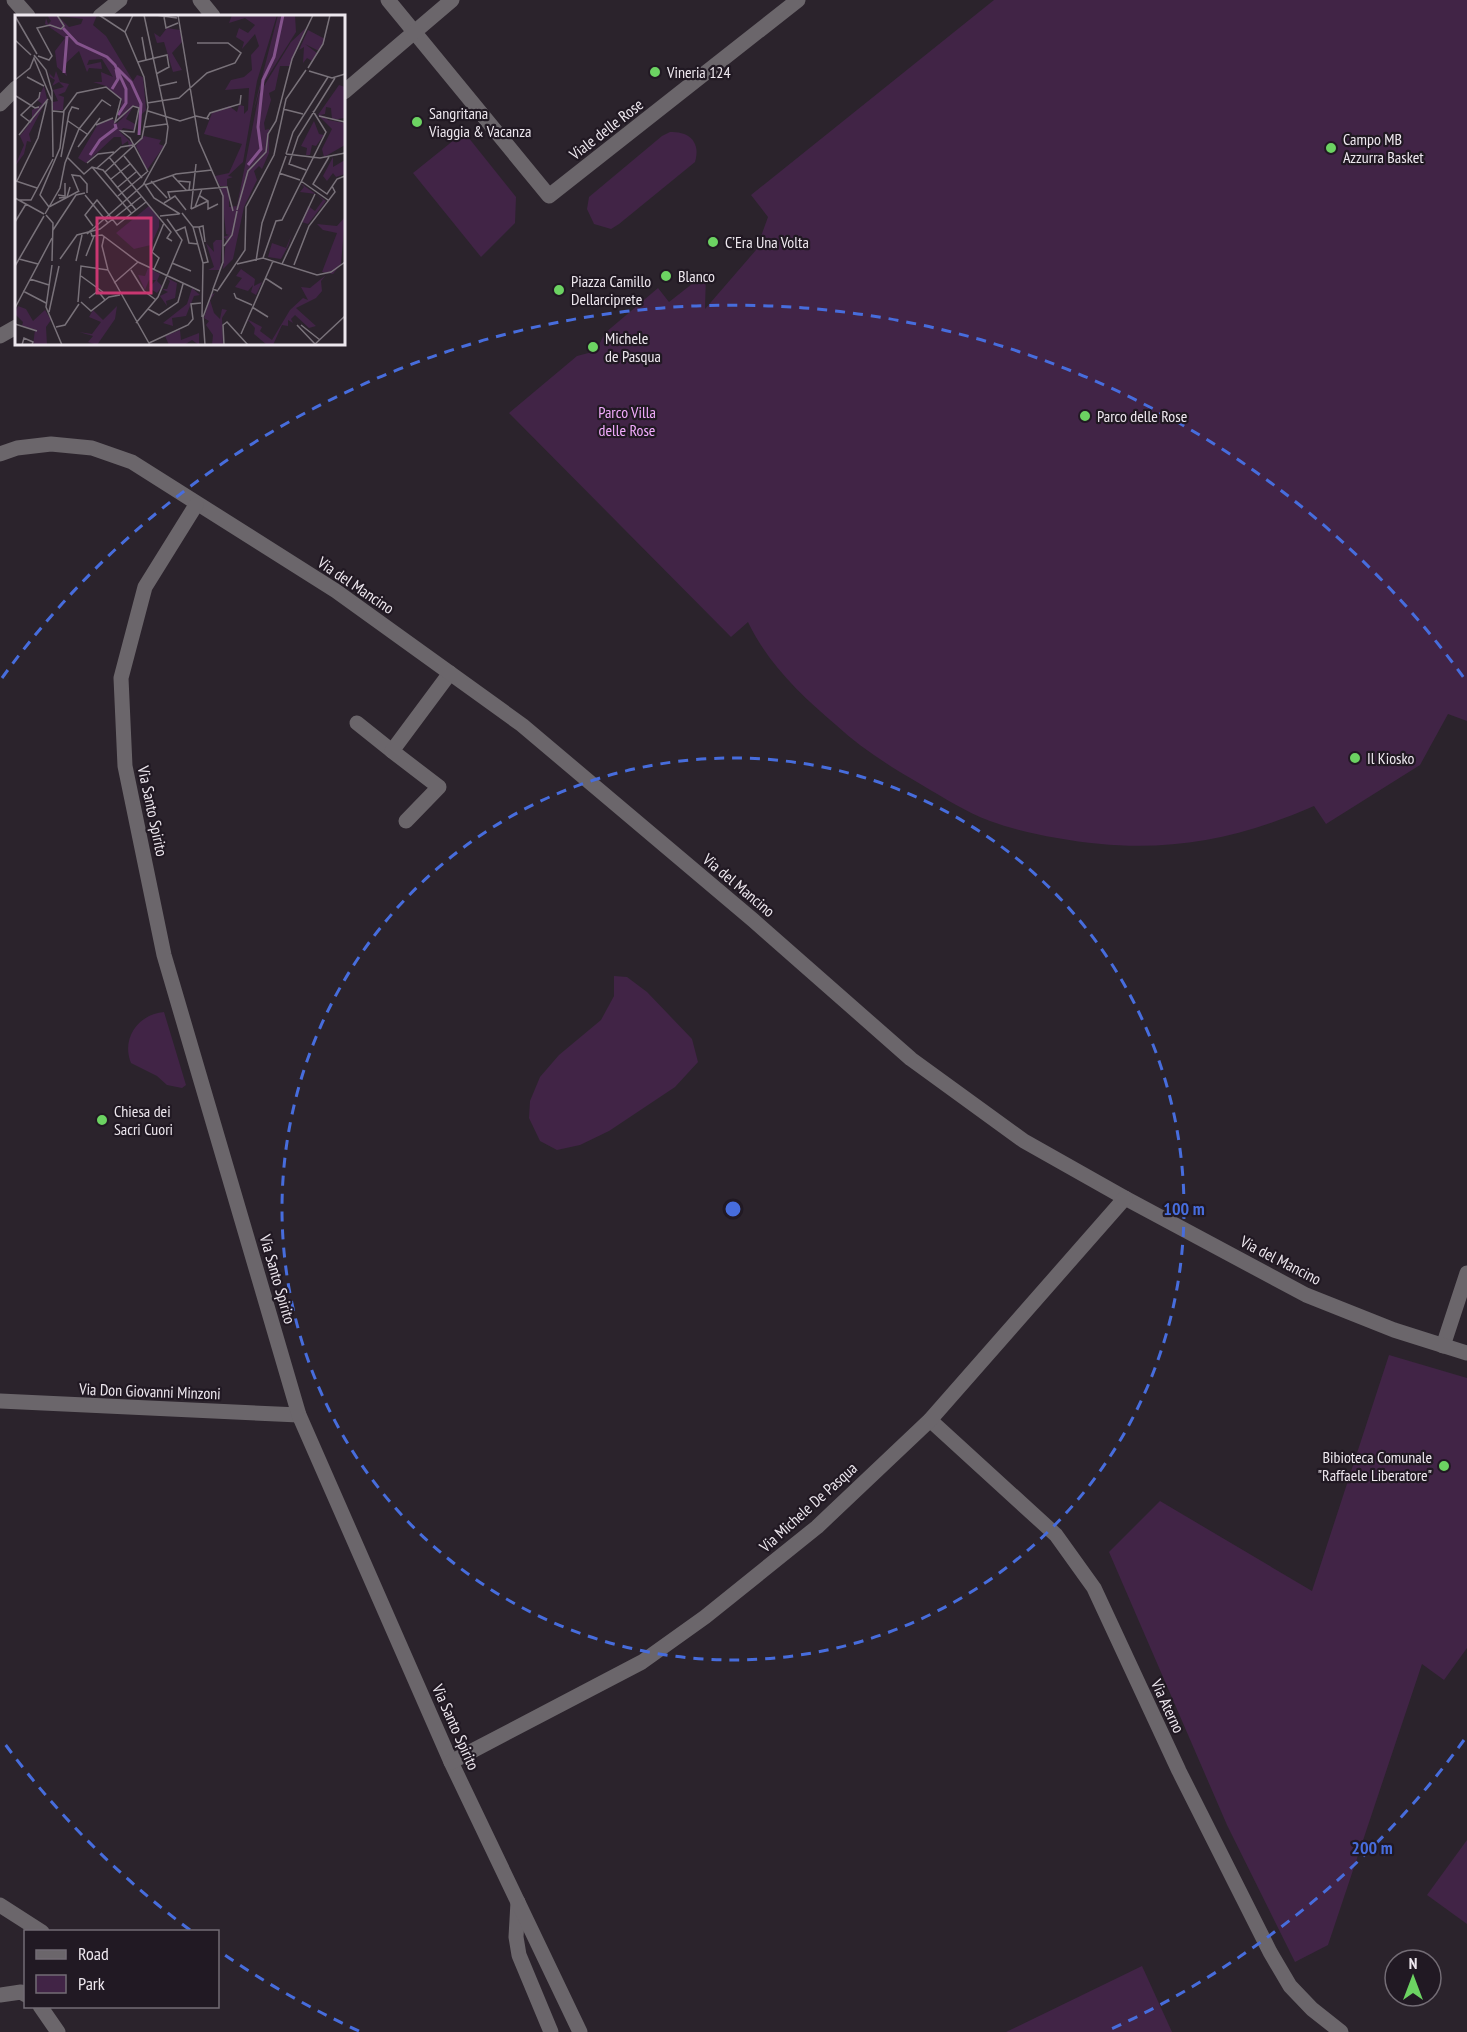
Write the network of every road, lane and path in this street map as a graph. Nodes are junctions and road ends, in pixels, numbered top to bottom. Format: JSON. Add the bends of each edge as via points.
{"nodes":[{"id":1,"x":14,"y":0,"type":"edge"},
{"id":2,"x":120,"y":0,"type":"edge"},
{"id":3,"x":200,"y":0,"type":"edge"},
{"id":4,"x":388,"y":0,"type":"edge"},
{"id":5,"x":452,"y":0,"type":"edge"},
{"id":6,"x":798,"y":0,"type":"edge"},
{"id":7,"x":27,"y":15,"type":"edge"},
{"id":8,"x":101,"y":15,"type":"edge"},
{"id":9,"x":212,"y":15,"type":"edge"},
{"id":10,"x":413,"y":31,"type":"junction"},
{"id":11,"x":15,"y":89,"type":"edge"},
{"id":12,"x":345,"y":91,"type":"edge"},
{"id":13,"x":0,"y":104,"type":"edge"},
{"id":14,"x":15,"y":328,"type":"edge"},
{"id":15,"x":0,"y":336,"type":"edge"},
{"id":16,"x":0,"y":454,"type":"edge"},
{"id":17,"x":196,"y":505,"type":"junction"},
{"id":18,"x":450,"y":673,"type":"junction"},
{"id":19,"x":357,"y":723,"type":"dead end"},
{"id":20,"x":392,"y":751,"type":"junction"},
{"id":21,"x":406,"y":821,"type":"dead end"},
{"id":22,"x":1125,"y":1198,"type":"junction"},
{"id":23,"x":1467,"y":1273,"type":"edge"},
{"id":24,"x":1443,"y":1346,"type":"junction"},
{"id":25,"x":1467,"y":1353,"type":"edge"},
{"id":26,"x":0,"y":1401,"type":"edge"},
{"id":27,"x":298,"y":1415,"type":"junction"},
{"id":28,"x":930,"y":1420,"type":"junction"},
{"id":29,"x":451,"y":1762,"type":"junction"},
{"id":30,"x":518,"y":1902,"type":"junction"},
{"id":31,"x":0,"y":1905,"type":"edge"},
{"id":32,"x":39,"y":1930,"type":"edge"},
{"id":33,"x":24,"y":1994,"type":"edge"},
{"id":34,"x":0,"y":1995,"type":"edge"},
{"id":35,"x":41,"y":2008,"type":"edge"},
{"id":36,"x":58,"y":2032,"type":"edge"},
{"id":37,"x":551,"y":2032,"type":"edge"},
{"id":38,"x":580,"y":2032,"type":"edge"},
{"id":39,"x":1341,"y":2032,"type":"edge"}],
"edges":[{"from":1,"to":7,"type":"street"},
{"from":2,"to":8,"type":"street"},
{"from":3,"to":9,"type":"street"},
{"from":4,"to":10,"type":"street"},
{"from":5,"to":10,"type":"street"},
{"from":6,"to":10,"type":"street","name":"Viale delle Rose","via":[[549,196]]},
{"from":10,"to":12,"type":"street"},
{"from":11,"to":13,"type":"street"},
{"from":14,"to":15,"type":"street"},
{"from":16,"to":17,"type":"street","name":"Via del Mancino","via":[[51,444],[92,448],[132,462]]},
{"from":17,"to":18,"type":"street","name":"Via del Mancino","via":[[336,591]]},
{"from":17,"to":27,"type":"street","name":"Via Santo Spirito","via":[[145,587],[121,678],[124,766],[164,955]]},
{"from":18,"to":20,"type":"street"},
{"from":18,"to":22,"type":"street","name":"Via del Mancino","via":[[522,725],[911,1059],[1024,1141]]},
{"from":19,"to":20,"type":"street"},
{"from":20,"to":21,"type":"street","via":[[439,788]]},
{"from":22,"to":24,"type":"street","name":"Via del Mancino","via":[[1306,1295]]},
{"from":22,"to":28,"type":"street","name":"Via Michele De Pasqua"},
{"from":23,"to":24,"type":"street"},
{"from":24,"to":25,"type":"street","name":"Via del Mancino"},
{"from":26,"to":27,"type":"street","name":"Via Don Giovanni Minzoni"},
{"from":27,"to":29,"type":"street","name":"Via Santo Spirito"},
{"from":28,"to":29,"type":"street","name":"Via Michele De Pasqua","via":[[817,1527],[642,1662]]},
{"from":28,"to":39,"type":"street","name":"Via Aterno","via":[[1056,1535],[1094,1588],[1269,1952],[1290,1986]]},
{"from":29,"to":30,"type":"street","name":"Via Santo Spirito"},
{"from":30,"to":37,"type":"street","via":[[519,1955]]},
{"from":30,"to":38,"type":"street","name":"Via Santo Spirito"},
{"from":31,"to":32,"type":"street"},
{"from":33,"to":34,"type":"street"},
{"from":35,"to":36,"type":"street"}]}
